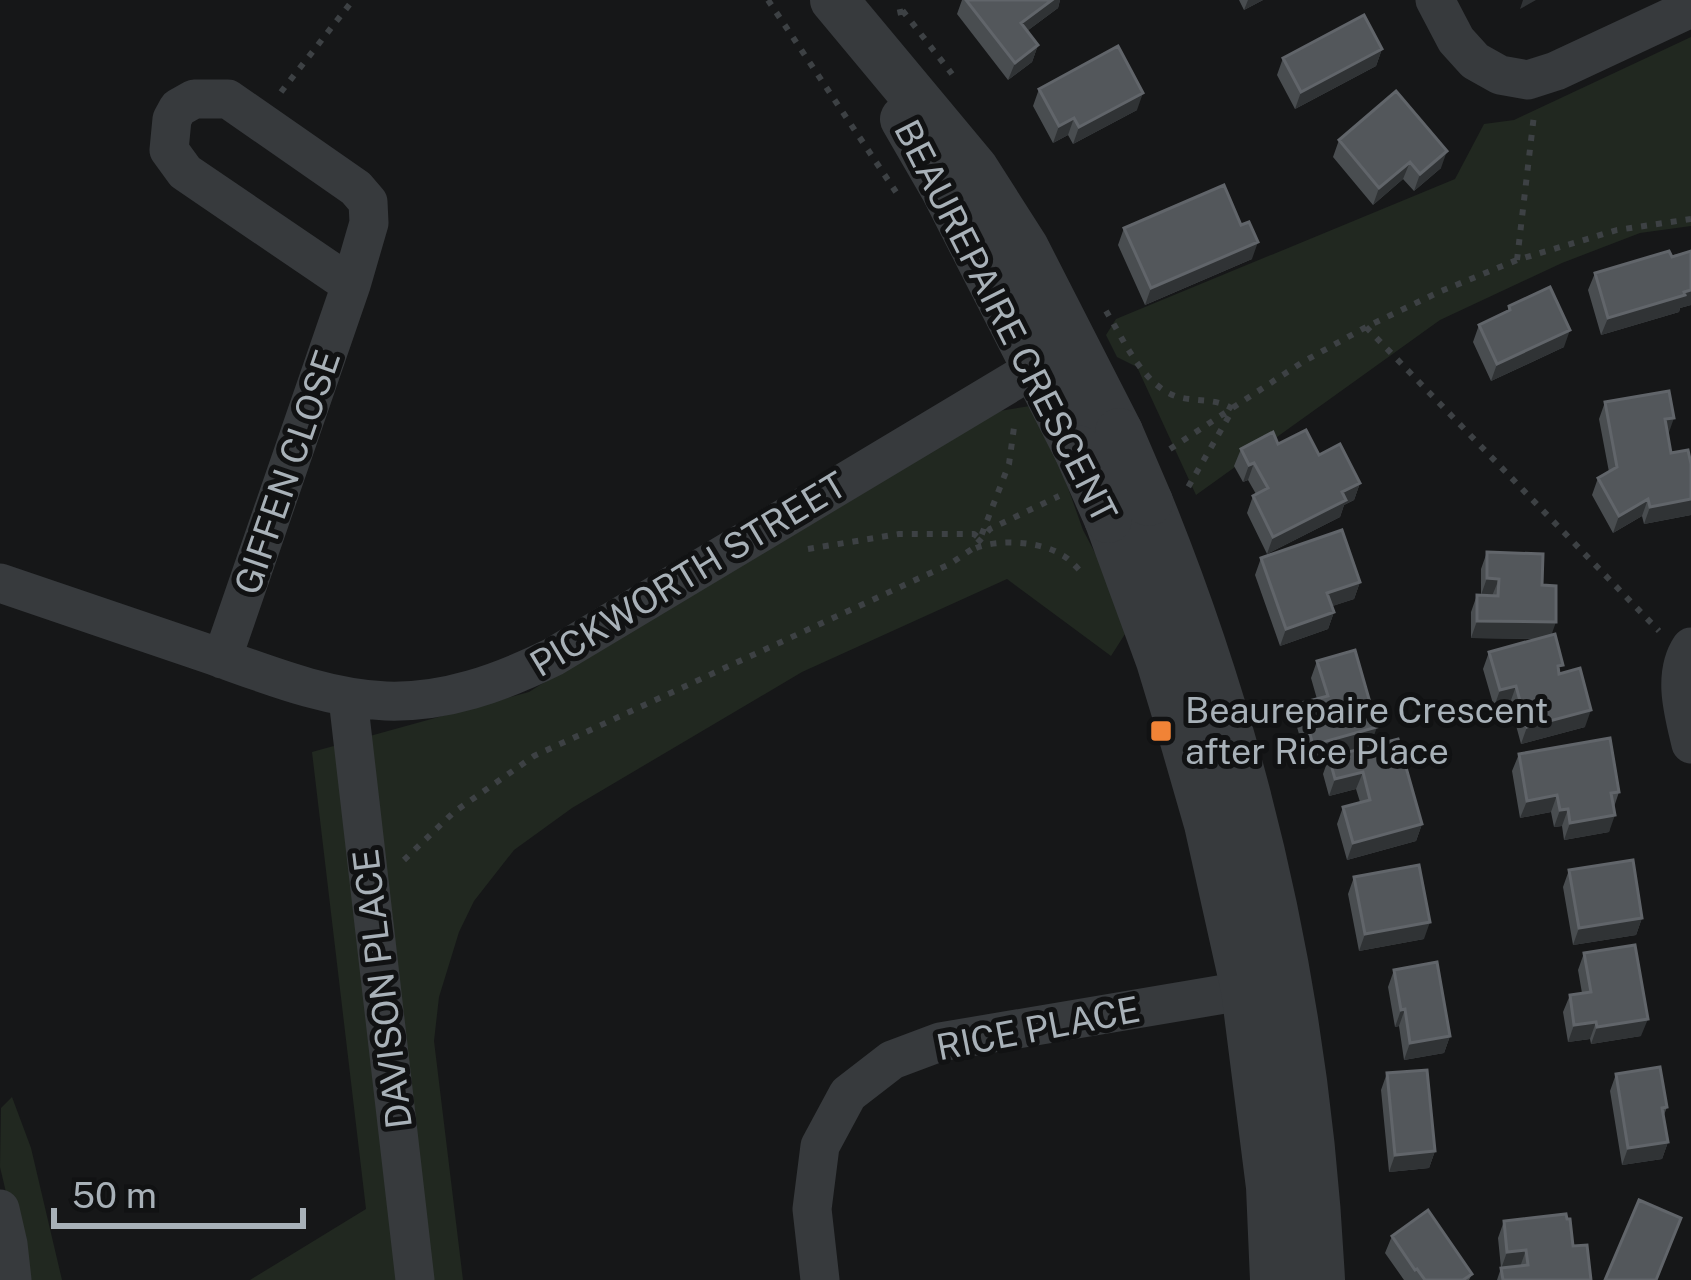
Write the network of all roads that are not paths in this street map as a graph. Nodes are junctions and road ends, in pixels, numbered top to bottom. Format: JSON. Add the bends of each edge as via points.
{"nodes":[{"id":1,"x":1435,"y":0,"type":"edge"},
{"id":2,"x":839,"y":2,"type":"edge"},
{"id":3,"x":1691,"y":8,"type":"edge"},
{"id":4,"x":351,"y":285,"type":"junction"},
{"id":5,"x":1056,"y":355,"type":"junction"},
{"id":6,"x":0,"y":583,"type":"edge"},
{"id":7,"x":1688,"y":652,"type":"edge"},
{"id":8,"x":222,"y":659,"type":"junction"},
{"id":9,"x":348,"y":698,"type":"junction"},
{"id":10,"x":1691,"y":744,"type":"edge"},
{"id":11,"x":1267,"y":987,"type":"junction"},
{"id":12,"x":0,"y":1209,"type":"edge"},
{"id":13,"x":12,"y":1280,"type":"edge"},
{"id":14,"x":416,"y":1280,"type":"edge"},
{"id":15,"x":820,"y":1280,"type":"edge"},
{"id":16,"x":1274,"y":1280,"type":"edge"},
{"id":17,"x":1321,"y":1280,"type":"edge"}],
"edges":[{"from":1,"to":3,"type":"street","via":[[1475,61],[1528,80]]},
{"from":2,"to":5,"type":"street","name":"BEAUREPAIRE CRESCENT","via":[[974,168],[1025,248]]},
{"from":4,"to":4,"type":"street","name":"GIFFEN CLOSE","via":[[185,172],[169,150],[178,108],[228,98],[356,188],[368,202],[369,223]]},
{"from":4,"to":8,"type":"street","name":"GIFFEN CLOSE"},
{"from":5,"to":9,"type":"street","name":"PICKWORTH STREET","via":[[511,678],[429,698]]},
{"from":5,"to":11,"type":"street","name":"BEAUREPAIRE CRESCENT","bridge":true,"via":[[1148,504],[1214,680],[1246,792]]},
{"from":6,"to":8,"type":"street","name":"PICKWORTH STREET"},
{"from":7,"to":10,"type":"street","via":[[1682,702]]},
{"from":8,"to":9,"type":"street","name":"PICKWORTH STREET"},
{"from":9,"to":14,"type":"street","name":"DAVISON PLACE"},
{"from":11,"to":15,"type":"street","name":"RICE PLACE","via":[[940,1042],[892,1060],[848,1094],[820,1146],[812,1209]]},
{"from":11,"to":16,"type":"street","name":"BEAUREPAIRE CRESCENT"},
{"from":11,"to":17,"type":"street","name":"BEAUREPAIRE CRESCENT","via":[[1311,1136]]},
{"from":12,"to":13,"type":"street"}]}
